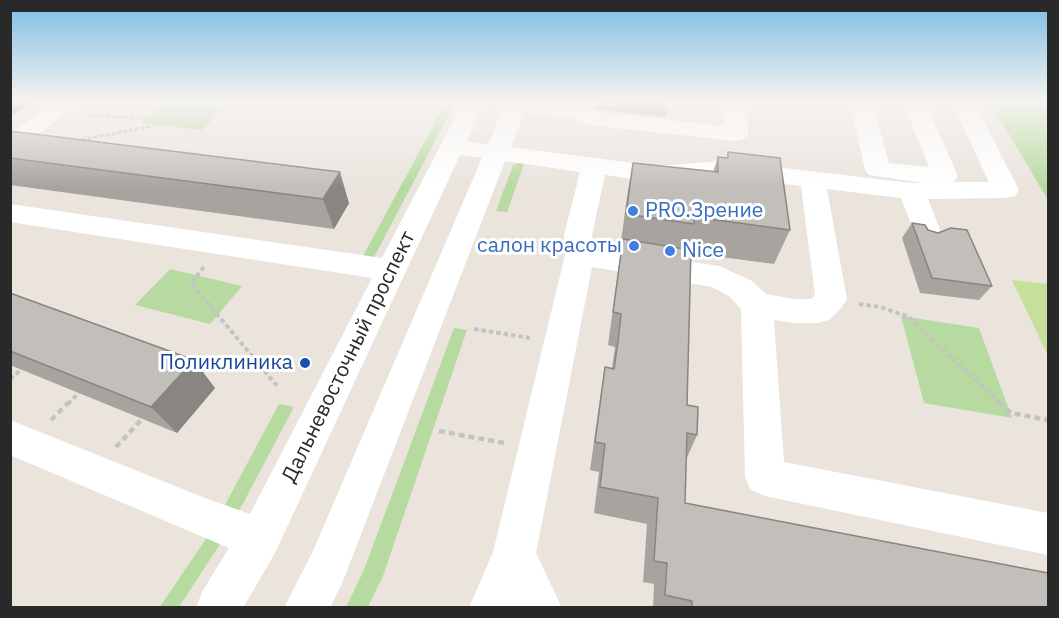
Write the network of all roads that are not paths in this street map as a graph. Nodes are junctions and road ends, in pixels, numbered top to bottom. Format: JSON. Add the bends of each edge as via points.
{"nodes":[{"id":1,"x":30,"y":131,"type":"edge"},
{"id":2,"x":460,"y":131,"type":"edge"},
{"id":3,"x":505,"y":131,"type":"edge"},
{"id":4,"x":707,"y":131,"type":"edge"},
{"id":5,"x":736,"y":131,"type":"edge"},
{"id":6,"x":868,"y":131,"type":"edge"},
{"id":7,"x":926,"y":131,"type":"edge"},
{"id":8,"x":977,"y":131,"type":"edge"},
{"id":9,"x":10,"y":146,"type":"edge"},
{"id":10,"x":452,"y":147,"type":"junction"},
{"id":11,"x":495,"y":153,"type":"junction"},
{"id":12,"x":594,"y":166,"type":"junction"},
{"id":13,"x":813,"y":179,"type":"junction"},
{"id":14,"x":948,"y":184,"type":"junction"},
{"id":15,"x":912,"y":191,"type":"junction"},
{"id":16,"x":10,"y":213,"type":"edge"},
{"id":17,"x":928,"y":235,"type":"edge"},
{"id":18,"x":580,"y":255,"type":"junction"},
{"id":19,"x":392,"y":270,"type":"junction"},
{"id":20,"x":757,"y":305,"type":"junction"},
{"id":21,"x":10,"y":437,"type":"edge"},
{"id":22,"x":1048,"y":534,"type":"edge"},
{"id":23,"x":260,"y":538,"type":"junction"},
{"id":24,"x":514,"y":555,"type":"junction"},
{"id":25,"x":218,"y":608,"type":"edge"},
{"id":26,"x":306,"y":608,"type":"edge"},
{"id":27,"x":491,"y":608,"type":"edge"},
{"id":28,"x":540,"y":608,"type":"edge"}],
"edges":[{"from":1,"to":9,"type":"street"},
{"from":2,"to":10,"type":"street","name":"Дальневосточный проспект"},
{"from":3,"to":11,"type":"street"},
{"from":4,"to":5,"type":"street","via":[[736,134]]},
{"from":6,"to":14,"type":"street","via":[[878,170]]},
{"from":7,"to":14,"type":"street"},
{"from":8,"to":14,"type":"street","via":[[1006,190]]},
{"from":10,"to":11,"type":"street"},
{"from":10,"to":19,"type":"street","name":"Дальневосточный проспект"},
{"from":11,"to":12,"type":"street"},
{"from":11,"to":26,"type":"street","via":[[328,566]]},
{"from":12,"to":13,"type":"street","via":[[656,174],[724,169]]},
{"from":12,"to":18,"type":"street","via":[[578,235]]},
{"from":13,"to":15,"type":"street"},
{"from":13,"to":20,"type":"street","via":[[831,299],[818,311]]},
{"from":14,"to":15,"type":"street"},
{"from":15,"to":17,"type":"street"},
{"from":16,"to":19,"type":"street"},
{"from":18,"to":20,"type":"street","via":[[719,277],[741,289]]},
{"from":18,"to":24,"type":"street"},
{"from":19,"to":23,"type":"street","name":"Дальневосточный проспект"},
{"from":20,"to":22,"type":"street","via":[[765,477]]},
{"from":21,"to":23,"type":"street"},
{"from":23,"to":25,"type":"street","name":"Дальневосточный проспект"},
{"from":24,"to":27,"type":"street"},
{"from":24,"to":28,"type":"street"}]}
